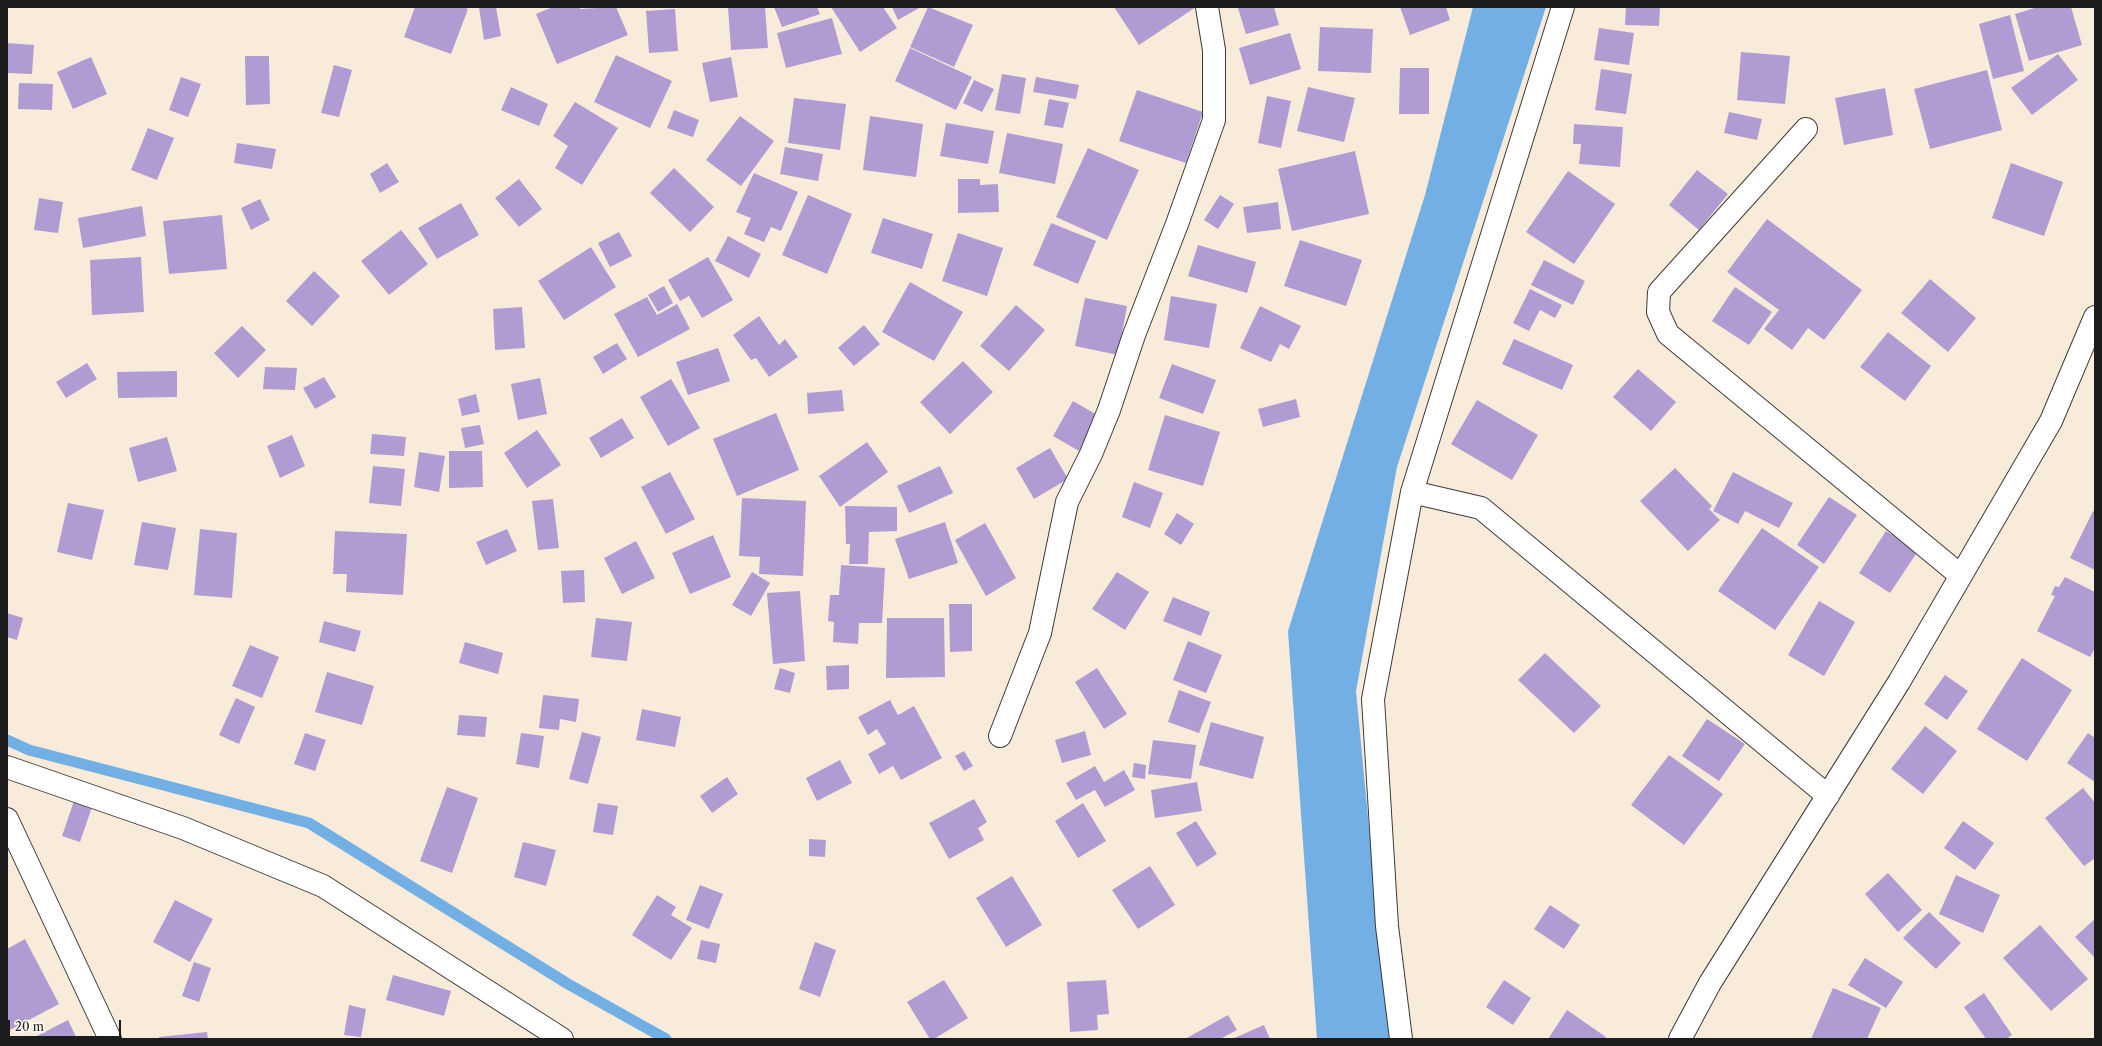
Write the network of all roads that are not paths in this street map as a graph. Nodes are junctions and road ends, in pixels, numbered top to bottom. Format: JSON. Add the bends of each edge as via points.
{"nodes":[{"id":1,"x":1207,"y":7,"type":"edge"},
{"id":2,"x":1563,"y":7,"type":"edge"},
{"id":3,"x":1806,"y":129,"type":"dead end"},
{"id":4,"x":2095,"y":317,"type":"edge"},
{"id":5,"x":1412,"y":492,"type":"junction"},
{"id":6,"x":1960,"y":575,"type":"junction"},
{"id":7,"x":1000,"y":736,"type":"dead end"},
{"id":8,"x":7,"y":767,"type":"edge"},
{"id":9,"x":1828,"y":796,"type":"junction"},
{"id":10,"x":7,"y":819,"type":"edge"},
{"id":11,"x":110,"y":1039,"type":"edge"},
{"id":12,"x":562,"y":1039,"type":"edge"},
{"id":13,"x":1401,"y":1039,"type":"edge"},
{"id":14,"x":1680,"y":1039,"type":"edge"}],
"edges":[{"from":1,"to":7,"type":"street","via":[[1214,50],[1214,120],[1134,334],[1109,410],[1067,502],[1040,633]]},
{"from":2,"to":5,"type":"street"},
{"from":3,"to":6,"type":"street","via":[[1659,292],[1658,312],[1668,334]]},
{"from":4,"to":6,"type":"street","via":[[2051,421]]},
{"from":5,"to":9,"type":"street","via":[[1481,508]]},
{"from":5,"to":13,"type":"street","via":[[1373,699],[1387,926]]},
{"from":6,"to":9,"type":"street"},
{"from":8,"to":12,"type":"street","via":[[183,828],[323,886]]},
{"from":9,"to":14,"type":"street","via":[[1710,983]]},
{"from":10,"to":11,"type":"street"}]}
